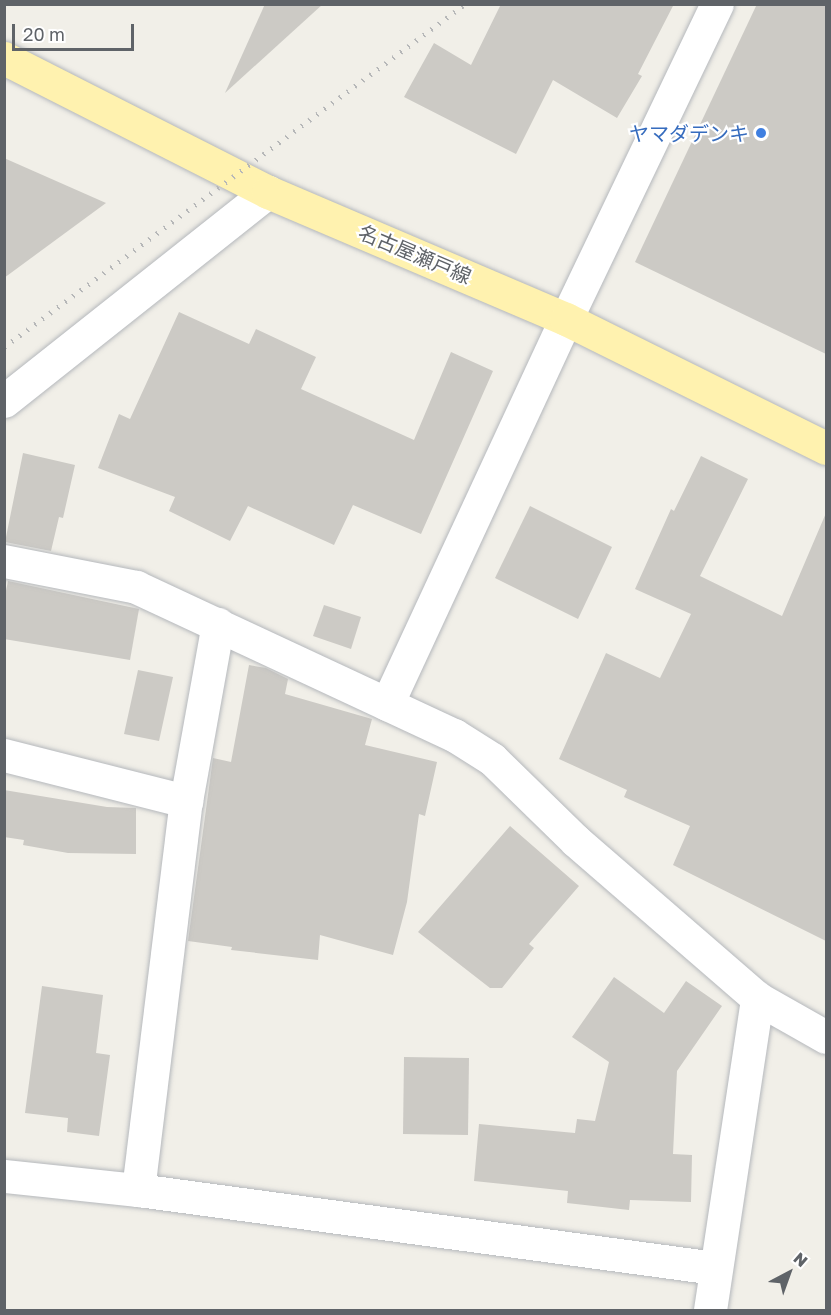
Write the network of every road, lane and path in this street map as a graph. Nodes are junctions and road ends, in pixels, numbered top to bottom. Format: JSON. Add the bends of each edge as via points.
{"nodes":[{"id":1,"x":717,"y":4,"type":"edge"},
{"id":2,"x":4,"y":58,"type":"edge"},
{"id":3,"x":268,"y":192,"type":"junction"},
{"id":4,"x":566,"y":319,"type":"junction"},
{"id":5,"x":4,"y":401,"type":"edge"},
{"id":6,"x":826,"y":448,"type":"edge"},
{"id":7,"x":4,"y":561,"type":"edge"},
{"id":8,"x":218,"y":624,"type":"junction"},
{"id":9,"x":387,"y":704,"type":"junction"},
{"id":10,"x":4,"y":755,"type":"edge"},
{"id":11,"x":186,"y":801,"type":"junction"},
{"id":12,"x":757,"y":998,"type":"junction"},
{"id":13,"x":826,"y":1037,"type":"edge"},
{"id":14,"x":4,"y":1176,"type":"edge"},
{"id":15,"x":138,"y":1190,"type":"junction"},
{"id":16,"x":715,"y":1268,"type":"junction"},
{"id":17,"x":710,"y":1311,"type":"edge"}],
"edges":[{"from":1,"to":4,"type":"street"},
{"from":2,"to":3,"type":"main road","name":"名古屋瀬戸線"},
{"from":3,"to":4,"type":"main road","name":"名古屋瀬戸線"},
{"from":3,"to":5,"type":"street"},
{"from":4,"to":6,"type":"main road","name":"名古屋瀬戸線"},
{"from":4,"to":9,"type":"street"},
{"from":7,"to":8,"type":"street","via":[[136,587]]},
{"from":8,"to":9,"type":"street"},
{"from":8,"to":11,"type":"street"},
{"from":9,"to":12,"type":"street","via":[[454,735],[492,759],[576,841]]},
{"from":10,"to":11,"type":"street"},
{"from":11,"to":15,"type":"street"},
{"from":12,"to":13,"type":"street"},
{"from":12,"to":16,"type":"street"},
{"from":14,"to":15,"type":"street"},
{"from":15,"to":16,"type":"street"},
{"from":16,"to":17,"type":"street"}]}
